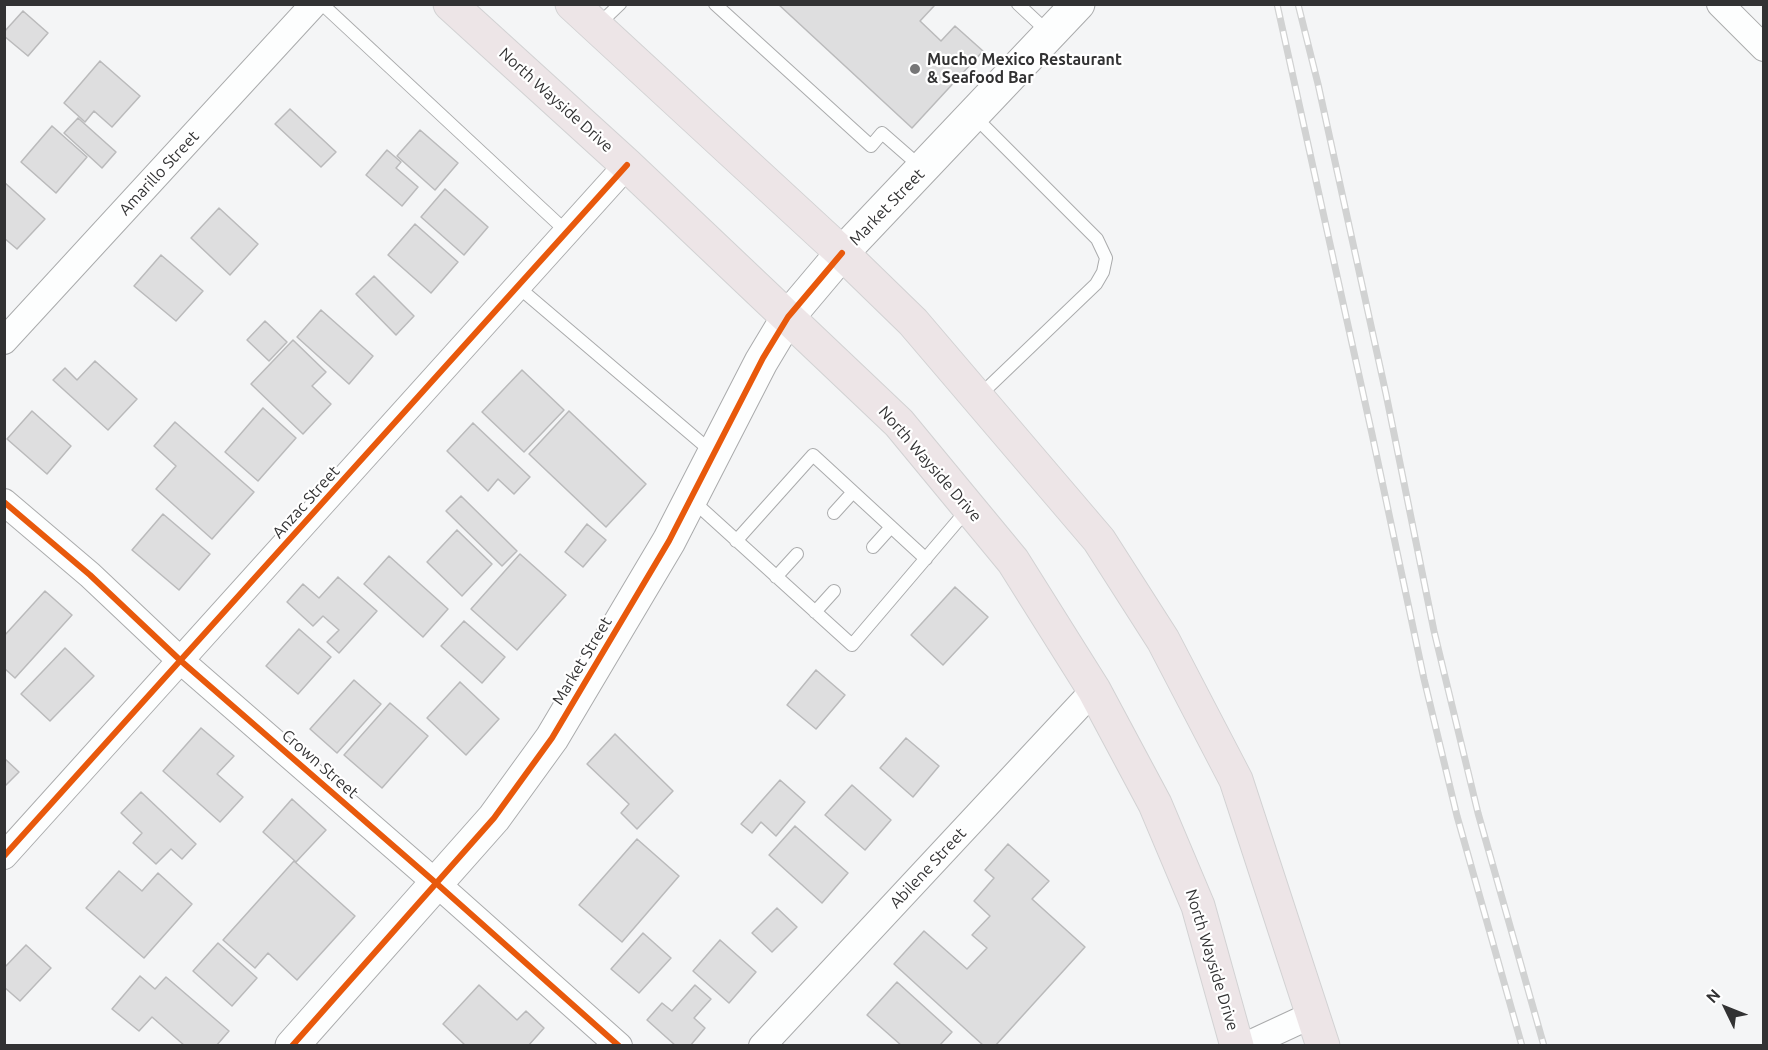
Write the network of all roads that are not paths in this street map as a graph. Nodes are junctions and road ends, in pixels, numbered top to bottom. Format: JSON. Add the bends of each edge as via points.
{"nodes":[{"id":1,"x":314,"y":4,"type":"edge"},
{"id":2,"x":322,"y":4,"type":"edge"},
{"id":3,"x":450,"y":4,"type":"edge"},
{"id":4,"x":572,"y":4,"type":"edge"},
{"id":5,"x":620,"y":4,"type":"edge"},
{"id":6,"x":716,"y":4,"type":"edge"},
{"id":7,"x":1018,"y":4,"type":"edge"},
{"id":8,"x":1078,"y":4,"type":"edge"},
{"id":9,"x":1720,"y":4,"type":"edge"},
{"id":10,"x":596,"y":27,"type":"junction"},
{"id":11,"x":1049,"y":34,"type":"junction"},
{"id":12,"x":1764,"y":48,"type":"edge"},
{"id":13,"x":973,"y":115,"type":"junction"},
{"id":14,"x":627,"y":165,"type":"junction"},
{"id":15,"x":922,"y":169,"type":"junction"},
{"id":16,"x":567,"y":232,"type":"junction"},
{"id":17,"x":842,"y":253,"type":"junction"},
{"id":18,"x":517,"y":286,"type":"junction"},
{"id":19,"x":789,"y":317,"type":"junction"},
{"id":20,"x":4,"y":341,"type":"edge"},
{"id":21,"x":978,"y":397,"type":"junction"},
{"id":22,"x":715,"y":454,"type":"junction"},
{"id":23,"x":853,"y":492,"type":"junction"},
{"id":24,"x":691,"y":500,"type":"junction"},
{"id":25,"x":4,"y":502,"type":"edge"},
{"id":26,"x":969,"y":508,"type":"junction"},
{"id":27,"x":834,"y":513,"type":"dead end"},
{"id":28,"x":891,"y":527,"type":"junction"},
{"id":29,"x":736,"y":541,"type":"junction"},
{"id":30,"x":873,"y":547,"type":"dead end"},
{"id":31,"x":797,"y":554,"type":"dead end"},
{"id":32,"x":926,"y":559,"type":"junction"},
{"id":33,"x":776,"y":577,"type":"junction"},
{"id":34,"x":834,"y":591,"type":"dead end"},
{"id":35,"x":815,"y":612,"type":"junction"},
{"id":36,"x":181,"y":661,"type":"junction"},
{"id":37,"x":1094,"y":690,"type":"junction"},
{"id":38,"x":4,"y":856,"type":"edge"},
{"id":39,"x":436,"y":883,"type":"junction"},
{"id":40,"x":1314,"y":1014,"type":"junction"},
{"id":41,"x":292,"y":1046,"type":"edge"},
{"id":42,"x":619,"y":1046,"type":"edge"},
{"id":43,"x":762,"y":1046,"type":"edge"},
{"id":44,"x":1237,"y":1046,"type":"edge"},
{"id":45,"x":1245,"y":1046,"type":"edge"},
{"id":46,"x":1323,"y":1046,"type":"edge"}],
"edges":[{"from":1,"to":20,"type":"street","name":"Amarillo Street"},
{"from":2,"to":16,"type":"lane"},
{"from":3,"to":14,"type":"main road","name":"North Wayside Drive"},
{"from":4,"to":10,"type":"main road"},
{"from":5,"to":10,"type":"lane"},
{"from":6,"to":15,"type":"lane","via":[[871,146],[882,134]]},
{"from":7,"to":11,"type":"lane"},
{"from":8,"to":11,"type":"street","name":"Market Street"},
{"from":9,"to":12,"type":"street"},
{"from":10,"to":17,"type":"main road"},
{"from":11,"to":13,"type":"street","name":"Market Street"},
{"from":13,"to":15,"type":"street","name":"Market Street"},
{"from":13,"to":21,"type":"lane","via":[[1097,239],[1106,258],[1096,284]]},
{"from":14,"to":16,"type":"street","name":"Anzac Street"},
{"from":14,"to":19,"type":"main road","name":"North Wayside Drive"},
{"from":15,"to":17,"type":"street","name":"Market Street"},
{"from":16,"to":18,"type":"street","name":"Anzac Street"},
{"from":17,"to":19,"type":"street","name":"Market Street"},
{"from":17,"to":21,"type":"main road","via":[[913,322]]},
{"from":18,"to":22,"type":"lane"},
{"from":18,"to":36,"type":"street","name":"Anzac Street"},
{"from":19,"to":22,"type":"street","name":"Market Street","via":[[761,362]]},
{"from":19,"to":26,"type":"main road","name":"North Wayside Drive","via":[[899,423]]},
{"from":21,"to":40,"type":"main road","via":[[1099,540],[1163,640],[1236,780]]},
{"from":22,"to":24,"type":"street","name":"Market Street"},
{"from":23,"to":27,"type":"lane"},
{"from":23,"to":28,"type":"lane"},
{"from":23,"to":29,"type":"lane","via":[[813,455]]},
{"from":24,"to":29,"type":"lane"},
{"from":24,"to":39,"type":"street","name":"Market Street","via":[[552,738],[494,818]]},
{"from":25,"to":36,"type":"street","name":"Crown Street","via":[[90,575]]},
{"from":26,"to":32,"type":"lane"},
{"from":26,"to":37,"type":"main road","name":"North Wayside Drive","via":[[1013,561]]},
{"from":28,"to":30,"type":"lane"},
{"from":28,"to":32,"type":"lane"},
{"from":29,"to":33,"type":"lane"},
{"from":31,"to":33,"type":"lane"},
{"from":32,"to":35,"type":"lane","via":[[852,645]]},
{"from":33,"to":35,"type":"lane"},
{"from":34,"to":35,"type":"lane"},
{"from":36,"to":38,"type":"street","name":"Anzac Street"},
{"from":36,"to":39,"type":"street","name":"Crown Street"},
{"from":37,"to":43,"type":"street","name":"Abilene Street"},
{"from":37,"to":44,"type":"main road","name":"North Wayside Drive","via":[[1155,804],[1198,906]]},
{"from":39,"to":41,"type":"street","name":"Market Street"},
{"from":39,"to":42,"type":"street","name":"Crown Street"},
{"from":40,"to":45,"type":"street"},
{"from":40,"to":46,"type":"main road"}]}
